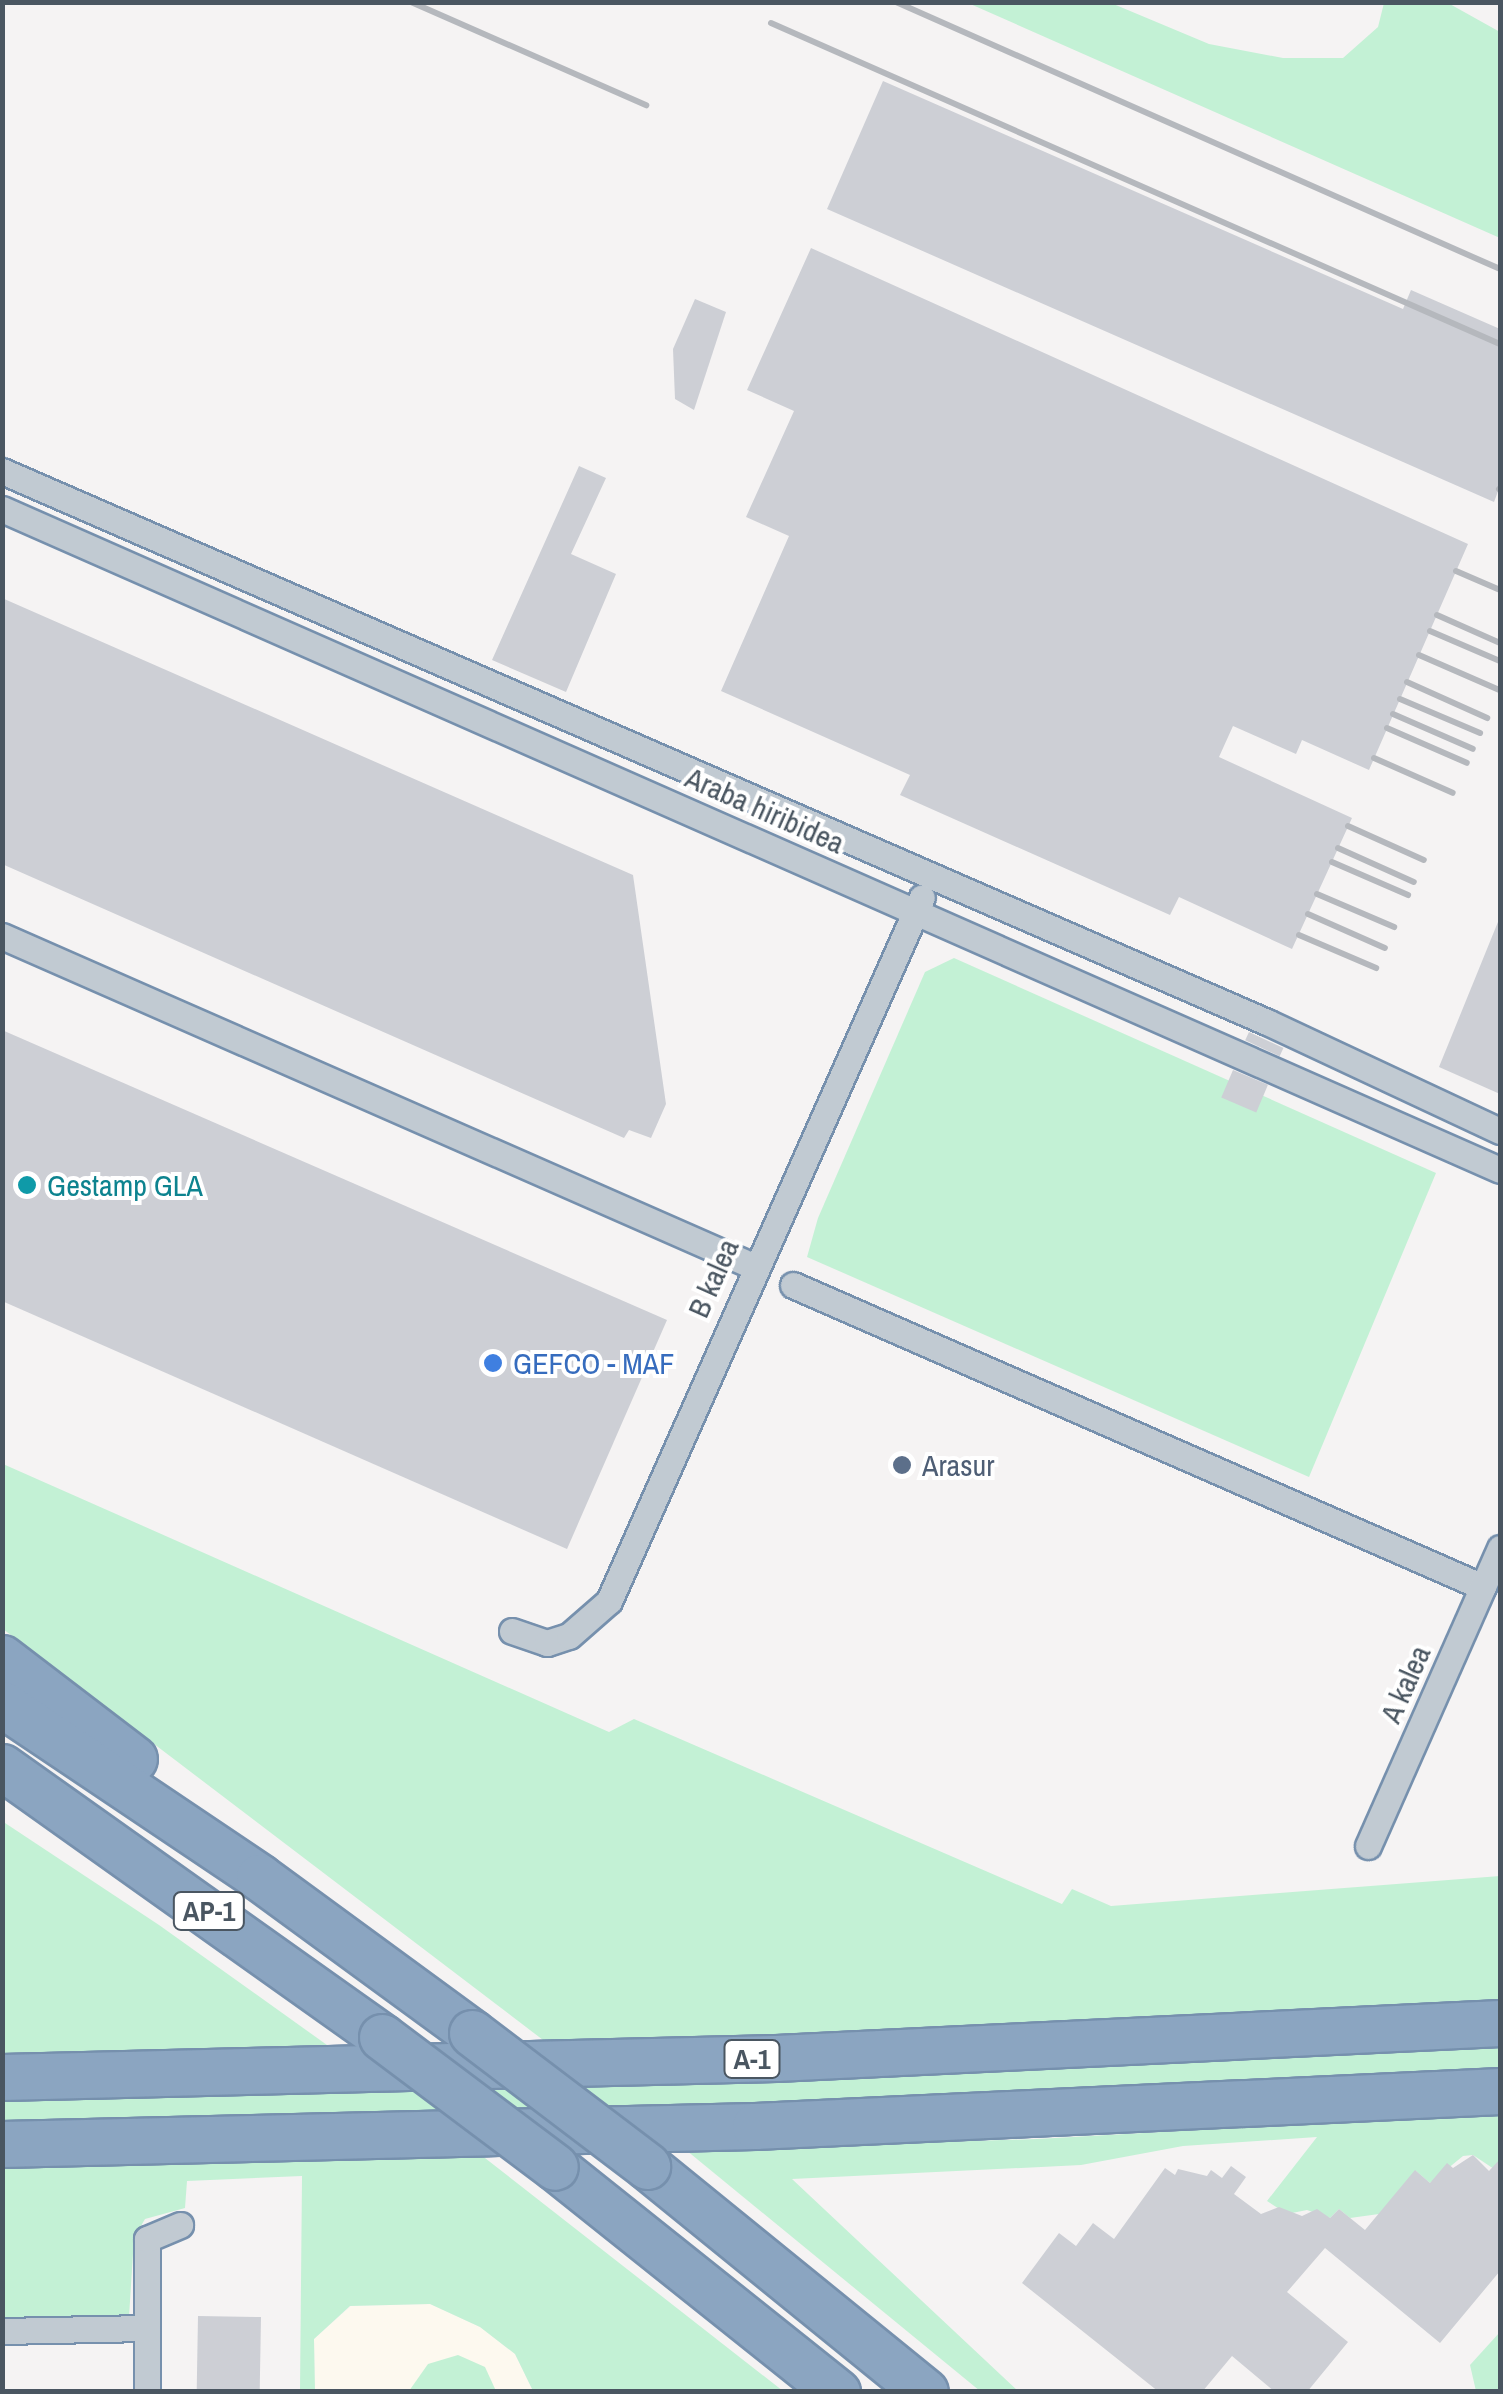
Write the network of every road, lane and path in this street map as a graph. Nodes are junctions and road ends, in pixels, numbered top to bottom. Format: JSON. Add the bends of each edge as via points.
{"nodes":[{"id":1,"x":2,"y":471,"type":"edge"},
{"id":2,"x":2,"y":510,"type":"edge"},
{"id":3,"x":930,"y":879,"type":"junction"},
{"id":4,"x":915,"y":912,"type":"junction"},
{"id":5,"x":2,"y":936,"type":"edge"},
{"id":6,"x":1500,"y":1130,"type":"edge"},
{"id":7,"x":1500,"y":1170,"type":"edge"},
{"id":8,"x":753,"y":1266,"type":"junction"},
{"id":9,"x":793,"y":1284,"type":"dead end"},
{"id":10,"x":1500,"y":1548,"type":"edge"},
{"id":11,"x":1483,"y":1588,"type":"junction"},
{"id":12,"x":512,"y":1631,"type":"dead end"},
{"id":13,"x":2,"y":1658,"type":"edge"},
{"id":14,"x":2,"y":1704,"type":"edge"},
{"id":15,"x":13,"y":1777,"type":"edge"},
{"id":16,"x":1368,"y":1846,"type":"dead end"},
{"id":17,"x":259,"y":1877,"type":"junction"},
{"id":18,"x":1500,"y":2023,"type":"edge"},
{"id":19,"x":2,"y":2077,"type":"edge"},
{"id":20,"x":1500,"y":2092,"type":"edge"},
{"id":21,"x":2,"y":2144,"type":"edge"},
{"id":22,"x":180,"y":2225,"type":"dead end"},
{"id":23,"x":146,"y":2328,"type":"junction"},
{"id":24,"x":2,"y":2331,"type":"edge"},
{"id":25,"x":148,"y":2392,"type":"edge"},
{"id":26,"x":836,"y":2392,"type":"edge"},
{"id":27,"x":925,"y":2392,"type":"edge"}],
"edges":[{"from":1,"to":3,"type":"street","name":"Araba hiribidea"},
{"from":2,"to":4,"type":"street","name":"Araba hiribidea"},
{"from":3,"to":4,"type":"street","name":"B kalea"},
{"from":3,"to":6,"type":"street","name":"Araba hiribidea"},
{"from":4,"to":7,"type":"street","name":"Araba hiribidea"},
{"from":4,"to":8,"type":"street","name":"B kalea"},
{"from":5,"to":8,"type":"street"},
{"from":8,"to":12,"type":"street","name":"B kalea","via":[[610,1601],[591,1623],[547,1643]]},
{"from":9,"to":11,"type":"street"},
{"from":10,"to":11,"type":"street","name":"A kalea"},
{"from":11,"to":16,"type":"street","name":"A kalea"},
{"from":13,"to":17,"type":"highway","via":[[170,1787]]},
{"from":14,"to":17,"type":"highway","number":"AP-1"},
{"from":15,"to":26,"type":"highway","number":"AP-1","bridge":true,"via":[[382,2037]]},
{"from":17,"to":27,"type":"highway","number":"AP-1","bridge":true,"via":[[647,2166]]},
{"from":18,"to":19,"type":"highway","number":"A-1","via":[[776,2058]]},
{"from":20,"to":21,"type":"highway","number":"A-1","via":[[794,2124]]},
{"from":22,"to":23,"type":"street","via":[[148,2239]]},
{"from":23,"to":24,"type":"street"},
{"from":23,"to":25,"type":"street"}]}
